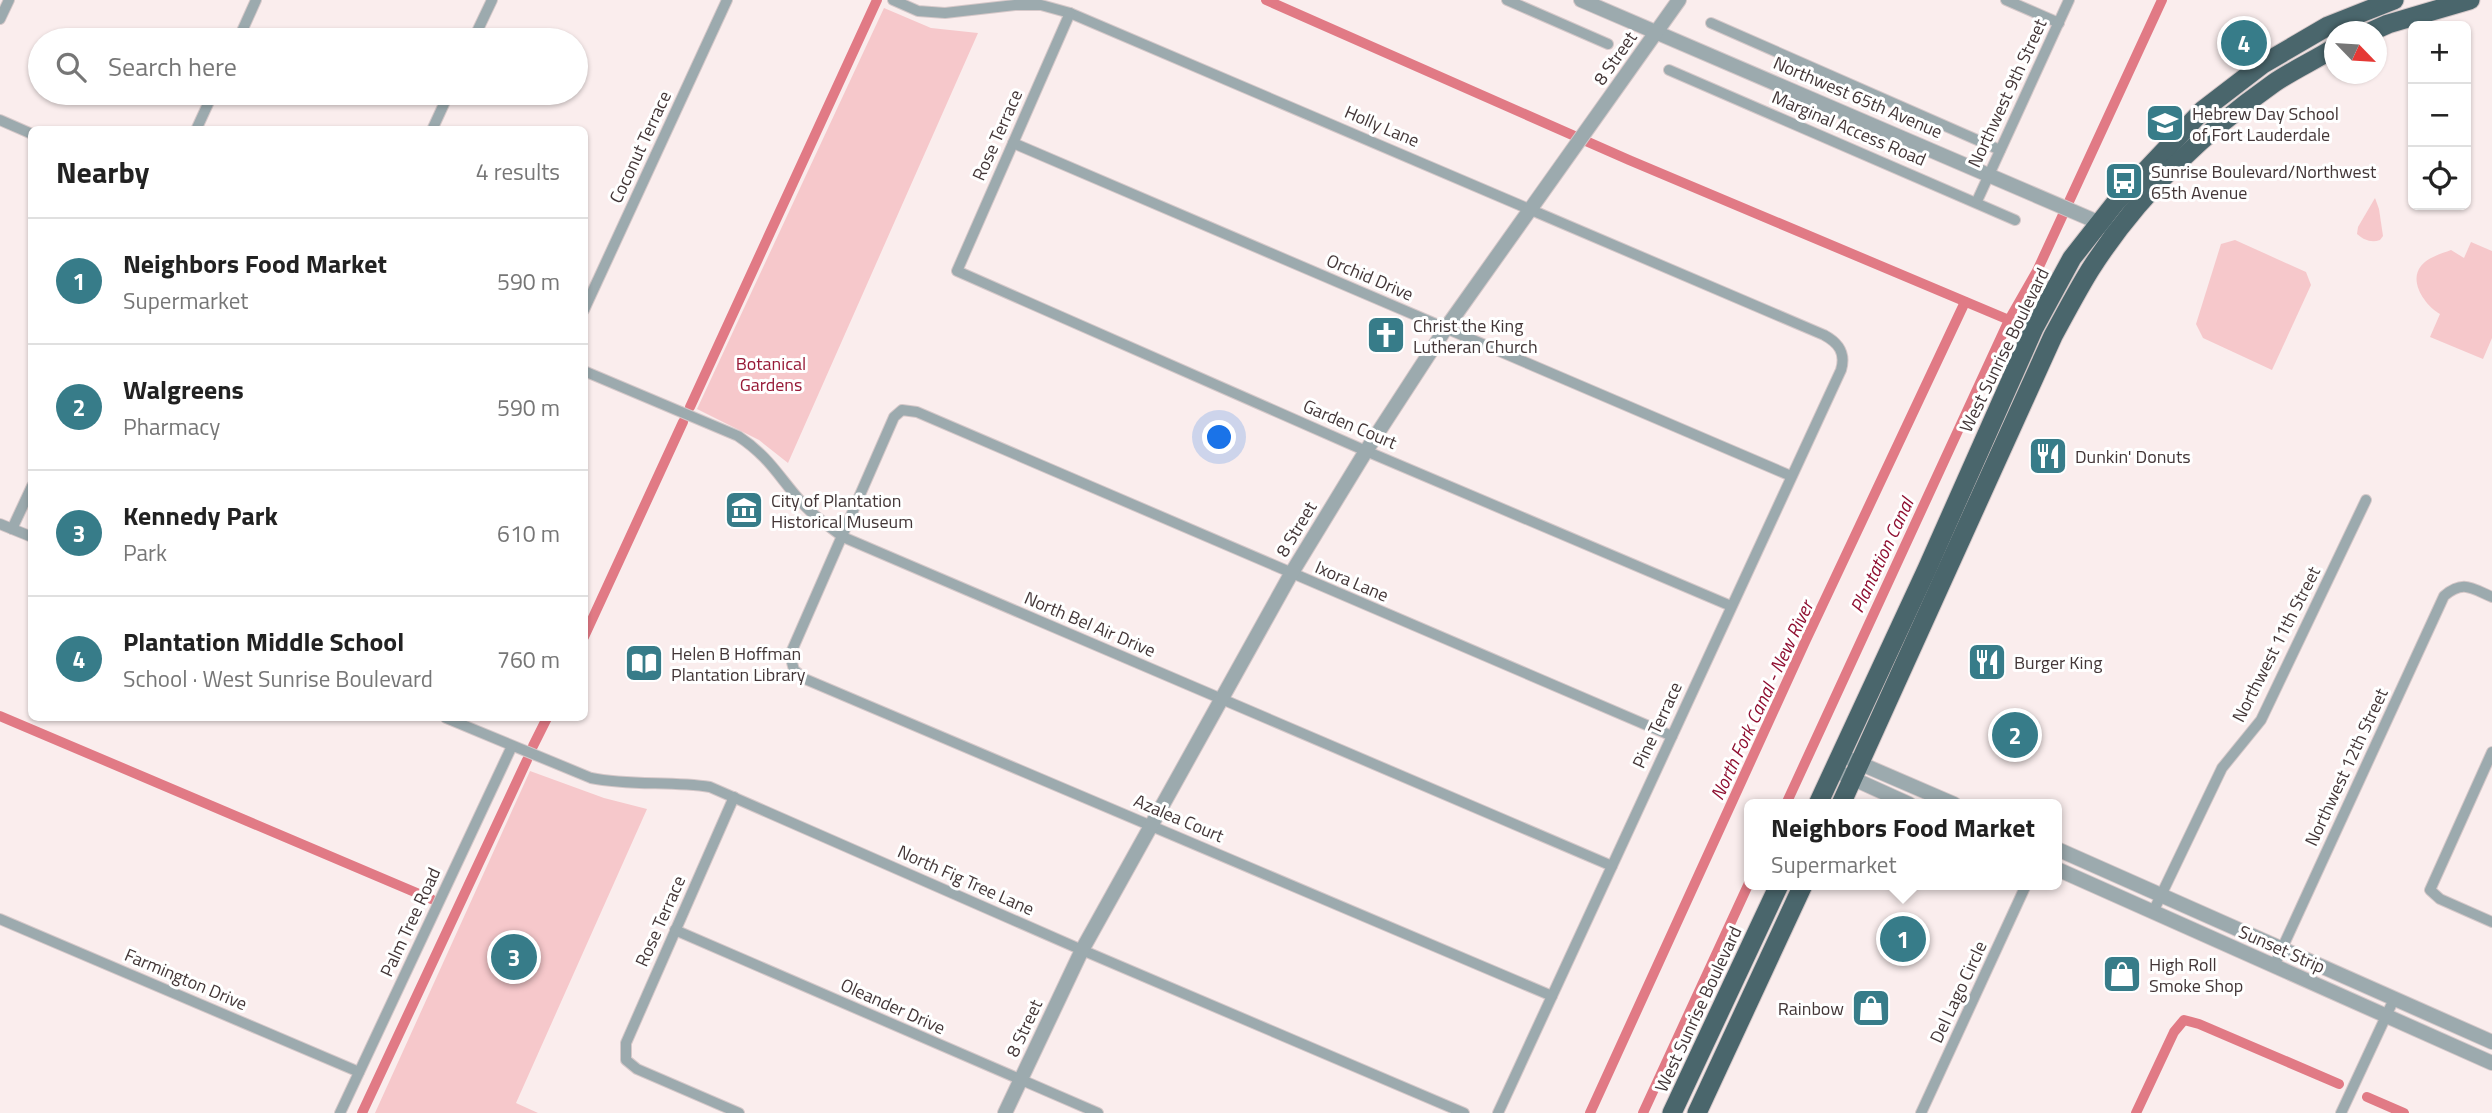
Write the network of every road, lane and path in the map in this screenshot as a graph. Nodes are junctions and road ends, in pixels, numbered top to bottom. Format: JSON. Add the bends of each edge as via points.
{"nodes":[{"id":1,"x":9,"y":0,"type":"edge"},
{"id":2,"x":256,"y":0,"type":"edge"},
{"id":3,"x":492,"y":0,"type":"edge"},
{"id":4,"x":727,"y":0,"type":"edge"},
{"id":5,"x":893,"y":0,"type":"edge"},
{"id":6,"x":1507,"y":0,"type":"edge"},
{"id":7,"x":1581,"y":0,"type":"edge"},
{"id":8,"x":1679,"y":0,"type":"edge"},
{"id":9,"x":2006,"y":0,"type":"edge"},
{"id":10,"x":2069,"y":0,"type":"edge"},
{"id":11,"x":2394,"y":0,"type":"edge"},
{"id":12,"x":2470,"y":0,"type":"edge"},
{"id":13,"x":1070,"y":13,"type":"junction"},
{"id":14,"x":0,"y":19,"type":"edge"},
{"id":15,"x":1711,"y":23,"type":"dead end"},
{"id":16,"x":2059,"y":23,"type":"junction"},
{"id":17,"x":2387,"y":24,"type":"edge"},
{"id":18,"x":243,"y":28,"type":"edge"},
{"id":19,"x":479,"y":28,"type":"edge"},
{"id":20,"x":1657,"y":32,"type":"junction"},
{"id":21,"x":1608,"y":44,"type":"dead end"},
{"id":22,"x":2324,"y":54,"type":"edge"},
{"id":23,"x":1669,"y":70,"type":"dead end"},
{"id":24,"x":2244,"y":79,"type":"junction"},
{"id":25,"x":207,"y":105,"type":"edge"},
{"id":26,"x":443,"y":105,"type":"edge"},
{"id":27,"x":0,"y":120,"type":"edge"},
{"id":28,"x":198,"y":126,"type":"edge"},
{"id":29,"x":434,"y":126,"type":"edge"},
{"id":30,"x":28,"y":132,"type":"edge"},
{"id":31,"x":1013,"y":143,"type":"junction"},
{"id":32,"x":2000,"y":150,"type":"junction"},
{"id":33,"x":2190,"y":152,"type":"junction"},
{"id":34,"x":1989,"y":174,"type":"junction"},
{"id":35,"x":1977,"y":201,"type":"junction"},
{"id":36,"x":1531,"y":209,"type":"junction"},
{"id":37,"x":2015,"y":220,"type":"dead end"},
{"id":38,"x":2100,"y":222,"type":"junction"},
{"id":39,"x":2118,"y":232,"type":"junction"},
{"id":40,"x":957,"y":271,"type":"joint"},
{"id":41,"x":588,"y":301,"type":"edge"},
{"id":42,"x":1446,"y":328,"type":"junction"},
{"id":43,"x":1842,"y":350,"type":"joint"},
{"id":44,"x":588,"y":373,"type":"edge"},
{"id":45,"x":1366,"y":451,"type":"junction"},
{"id":46,"x":1791,"y":476,"type":"junction"},
{"id":47,"x":28,"y":495,"type":"edge"},
{"id":48,"x":2366,"y":500,"type":"dead end"},
{"id":49,"x":0,"y":524,"type":"edge"},
{"id":50,"x":12,"y":529,"type":"junction"},
{"id":51,"x":28,"y":535,"type":"edge"},
{"id":52,"x":843,"y":537,"type":"junction"},
{"id":53,"x":1292,"y":574,"type":"junction"},
{"id":54,"x":2492,"y":597,"type":"edge"},
{"id":55,"x":1731,"y":606,"type":"junction"},
{"id":56,"x":1220,"y":699,"type":"junction"},
{"id":57,"x":453,"y":721,"type":"edge"},
{"id":58,"x":1672,"y":736,"type":"junction"},
{"id":59,"x":512,"y":746,"type":"junction"},
{"id":60,"x":2492,"y":752,"type":"edge"},
{"id":61,"x":1837,"y":762,"type":"junction"},
{"id":62,"x":1857,"y":771,"type":"junction"},
{"id":63,"x":734,"y":797,"type":"junction"},
{"id":64,"x":1820,"y":799,"type":"edge"},
{"id":65,"x":1843,"y":799,"type":"edge"},
{"id":66,"x":1901,"y":799,"type":"edge"},
{"id":67,"x":1939,"y":799,"type":"edge"},
{"id":68,"x":1151,"y":825,"type":"junction"},
{"id":69,"x":2062,"y":851,"type":"edge"},
{"id":70,"x":1612,"y":866,"type":"junction"},
{"id":71,"x":2062,"y":871,"type":"edge"},
{"id":72,"x":1777,"y":890,"type":"edge"},
{"id":73,"x":1801,"y":890,"type":"edge"},
{"id":74,"x":2024,"y":890,"type":"edge"},
{"id":75,"x":2161,"y":896,"type":"junction"},
{"id":76,"x":2153,"y":912,"type":"junction"},
{"id":77,"x":0,"y":919,"type":"edge"},
{"id":78,"x":2492,"y":922,"type":"edge"},
{"id":79,"x":675,"y":930,"type":"junction"},
{"id":80,"x":2282,"y":948,"type":"junction"},
{"id":81,"x":1082,"y":950,"type":"junction"},
{"id":82,"x":2274,"y":966,"type":"junction"},
{"id":83,"x":1552,"y":996,"type":"junction"},
{"id":84,"x":2394,"y":999,"type":"junction"},
{"id":85,"x":1719,"y":1013,"type":"junction"},
{"id":86,"x":2386,"y":1016,"type":"junction"},
{"id":87,"x":2492,"y":1042,"type":"edge"},
{"id":88,"x":2492,"y":1063,"type":"edge"},
{"id":89,"x":359,"y":1072,"type":"junction"},
{"id":90,"x":1020,"y":1080,"type":"junction"},
{"id":91,"x":340,"y":1113,"type":"edge"},
{"id":92,"x":739,"y":1113,"type":"edge"},
{"id":93,"x":1005,"y":1113,"type":"edge"},
{"id":94,"x":1098,"y":1113,"type":"edge"},
{"id":95,"x":1464,"y":1113,"type":"edge"},
{"id":96,"x":1498,"y":1113,"type":"edge"},
{"id":97,"x":1672,"y":1113,"type":"edge"},
{"id":98,"x":1685,"y":1113,"type":"edge"},
{"id":99,"x":1697,"y":1113,"type":"edge"},
{"id":100,"x":1921,"y":1113,"type":"edge"},
{"id":101,"x":2341,"y":1113,"type":"edge"}],
"edges":[{"from":1,"to":14,"type":"street"},
{"from":2,"to":18,"type":"street"},
{"from":3,"to":19,"type":"street"},
{"from":4,"to":41,"type":"street","name":"Coconut Terrace"},
{"from":5,"to":13,"type":"street","name":"Holly Lane","via":[[918,11],[945,13],[1015,5],[1041,5]]},
{"from":6,"to":21,"type":"street"},
{"from":7,"to":20,"type":"street","name":"Northwest 65th Avenue"},
{"from":8,"to":20,"type":"street","name":"8 Street"},
{"from":9,"to":16,"type":"street"},
{"from":10,"to":16,"type":"street","name":"Northwest 9th Street"},
{"from":11,"to":24,"type":"highway","name":"West Sunrise Boulevard","via":[[2328,26]]},
{"from":12,"to":17,"type":"highway"},
{"from":13,"to":31,"type":"street","name":"Rose Terrace"},
{"from":13,"to":36,"type":"street","name":"Holly Lane"},
{"from":15,"to":32,"type":"street"},
{"from":16,"to":32,"type":"street","name":"Northwest 9th Street"},
{"from":20,"to":34,"type":"street","name":"Northwest 65th Avenue"},
{"from":20,"to":36,"type":"street","name":"8 Street"},
{"from":22,"to":33,"type":"highway","via":[[2276,82]]},
{"from":23,"to":35,"type":"street","name":"Marginal Access Road"},
{"from":24,"to":33,"type":"highway","via":[[2240,99],[2197,134]]},
{"from":24,"to":38,"type":"highway","name":"West Sunrise Boulevard","via":[[2203,110]]},
{"from":25,"to":28,"type":"street"},
{"from":26,"to":29,"type":"street"},
{"from":27,"to":30,"type":"street"},
{"from":31,"to":40,"type":"street","name":"Rose Terrace"},
{"from":31,"to":42,"type":"street","name":"Orchid Drive"},
{"from":32,"to":34,"type":"street","name":"Northwest 9th Street"},
{"from":33,"to":39,"type":"highway"},
{"from":34,"to":35,"type":"street","name":"Northwest 9th Street"},
{"from":34,"to":38,"type":"street","name":"Northwest 65th Avenue"},
{"from":35,"to":37,"type":"street","name":"Marginal Access Road"},
{"from":36,"to":42,"type":"street","name":"8 Street"},
{"from":36,"to":43,"type":"street","name":"Holly Lane","via":[[1824,335]]},
{"from":38,"to":39,"type":"street","name":"Northwest 65th Avenue"},
{"from":38,"to":61,"type":"highway","name":"West Sunrise Boulevard","via":[[2072,258],[2034,328]]},
{"from":39,"to":62,"type":"highway","via":[[2053,336]]},
{"from":40,"to":45,"type":"street","name":"Garden Court"},
{"from":42,"to":45,"type":"street","name":"8 Street"},
{"from":42,"to":46,"type":"street","name":"Orchid Drive"},
{"from":43,"to":46,"type":"street","name":"Pine Terrace","via":[[1841,370]]},
{"from":44,"to":52,"type":"street","name":"North Bel Air Drive","via":[[756,447],[804,505]]},
{"from":45,"to":53,"type":"street","name":"8 Street"},
{"from":45,"to":55,"type":"street","name":"Garden Court"},
{"from":46,"to":55,"type":"street","name":"Pine Terrace"},
{"from":47,"to":50,"type":"street"},
{"from":48,"to":75,"type":"street","name":"Northwest 11th Street","via":[[2261,720],[2222,768]]},
{"from":49,"to":50,"type":"street"},
{"from":50,"to":51,"type":"street"},
{"from":52,"to":53,"type":"street","name":"Ixora Lane","via":[[894,417],[902,410],[917,412]]},
{"from":52,"to":56,"type":"street","name":"North Bel Air Drive"},
{"from":52,"to":68,"type":"street","name":"Azalea Court","via":[[790,655],[794,670]]},
{"from":53,"to":56,"type":"street","name":"8 Street"},
{"from":53,"to":58,"type":"street","name":"Ixora Lane"},
{"from":54,"to":80,"type":"street","name":"Northwest 12th Street","via":[[2468,586],[2455,587],[2444,596]]},
{"from":55,"to":58,"type":"street","name":"Pine Terrace"},
{"from":56,"to":68,"type":"street","name":"8 Street"},
{"from":56,"to":70,"type":"street","name":"North Bel Air Drive"},
{"from":57,"to":59,"type":"street","name":"North Fig Tree Lane"},
{"from":58,"to":70,"type":"street","name":"Pine Terrace"},
{"from":59,"to":63,"type":"street","name":"North Fig Tree Lane","via":[[591,778],[613,783],[684,783]]},
{"from":59,"to":89,"type":"street","name":"Palm Tree Road"},
{"from":60,"to":78,"type":"street","via":[[2430,890]]},
{"from":61,"to":62,"type":"street"},
{"from":61,"to":64,"type":"highway","name":"West Sunrise Boulevard"},
{"from":62,"to":65,"type":"highway"},
{"from":62,"to":66,"type":"street"},
{"from":62,"to":67,"type":"street"},
{"from":63,"to":79,"type":"street","name":"Rose Terrace"},
{"from":63,"to":81,"type":"street","name":"North Fig Tree Lane"},
{"from":68,"to":81,"type":"street","name":"8 Street"},
{"from":68,"to":83,"type":"street","name":"Azalea Court"},
{"from":69,"to":75,"type":"street","name":"Sunset Strip"},
{"from":70,"to":83,"type":"street","name":"Pine Terrace"},
{"from":71,"to":76,"type":"street","name":"Sunset Strip"},
{"from":72,"to":85,"type":"highway","name":"West Sunrise Boulevard"},
{"from":73,"to":99,"type":"highway"},
{"from":74,"to":100,"type":"street","name":"Del Lago Circle"},
{"from":75,"to":76,"type":"street","name":"Northwest 11th Street"},
{"from":75,"to":80,"type":"street","name":"Sunset Strip"},
{"from":76,"to":82,"type":"street","name":"Sunset Strip"},
{"from":77,"to":89,"type":"street","name":"Farmington Drive"},
{"from":79,"to":90,"type":"street","name":"Oleander Drive"},
{"from":79,"to":92,"type":"street","name":"Rose Terrace","via":[[626,1043],[626,1060]]},
{"from":80,"to":82,"type":"street","name":"Northwest 12th Street"},
{"from":80,"to":84,"type":"street","name":"Sunset Strip"},
{"from":81,"to":90,"type":"street","name":"8 Street"},
{"from":81,"to":95,"type":"street","name":"North Fig Tree Lane"},
{"from":82,"to":86,"type":"street","name":"Sunset Strip"},
{"from":83,"to":96,"type":"street","name":"Pine Terrace"},
{"from":84,"to":86,"type":"street"},
{"from":84,"to":87,"type":"street","name":"Sunset Strip"},
{"from":85,"to":97,"type":"highway","name":"West Sunrise Boulevard"},
{"from":85,"to":98,"type":"highway","via":[[1717,1043]]},
{"from":86,"to":88,"type":"street","name":"Sunset Strip"},
{"from":86,"to":101,"type":"street"},
{"from":89,"to":91,"type":"street","name":"Palm Tree Road"},
{"from":90,"to":93,"type":"street","name":"8 Street"},
{"from":90,"to":94,"type":"street","name":"Oleander Drive"}]}
